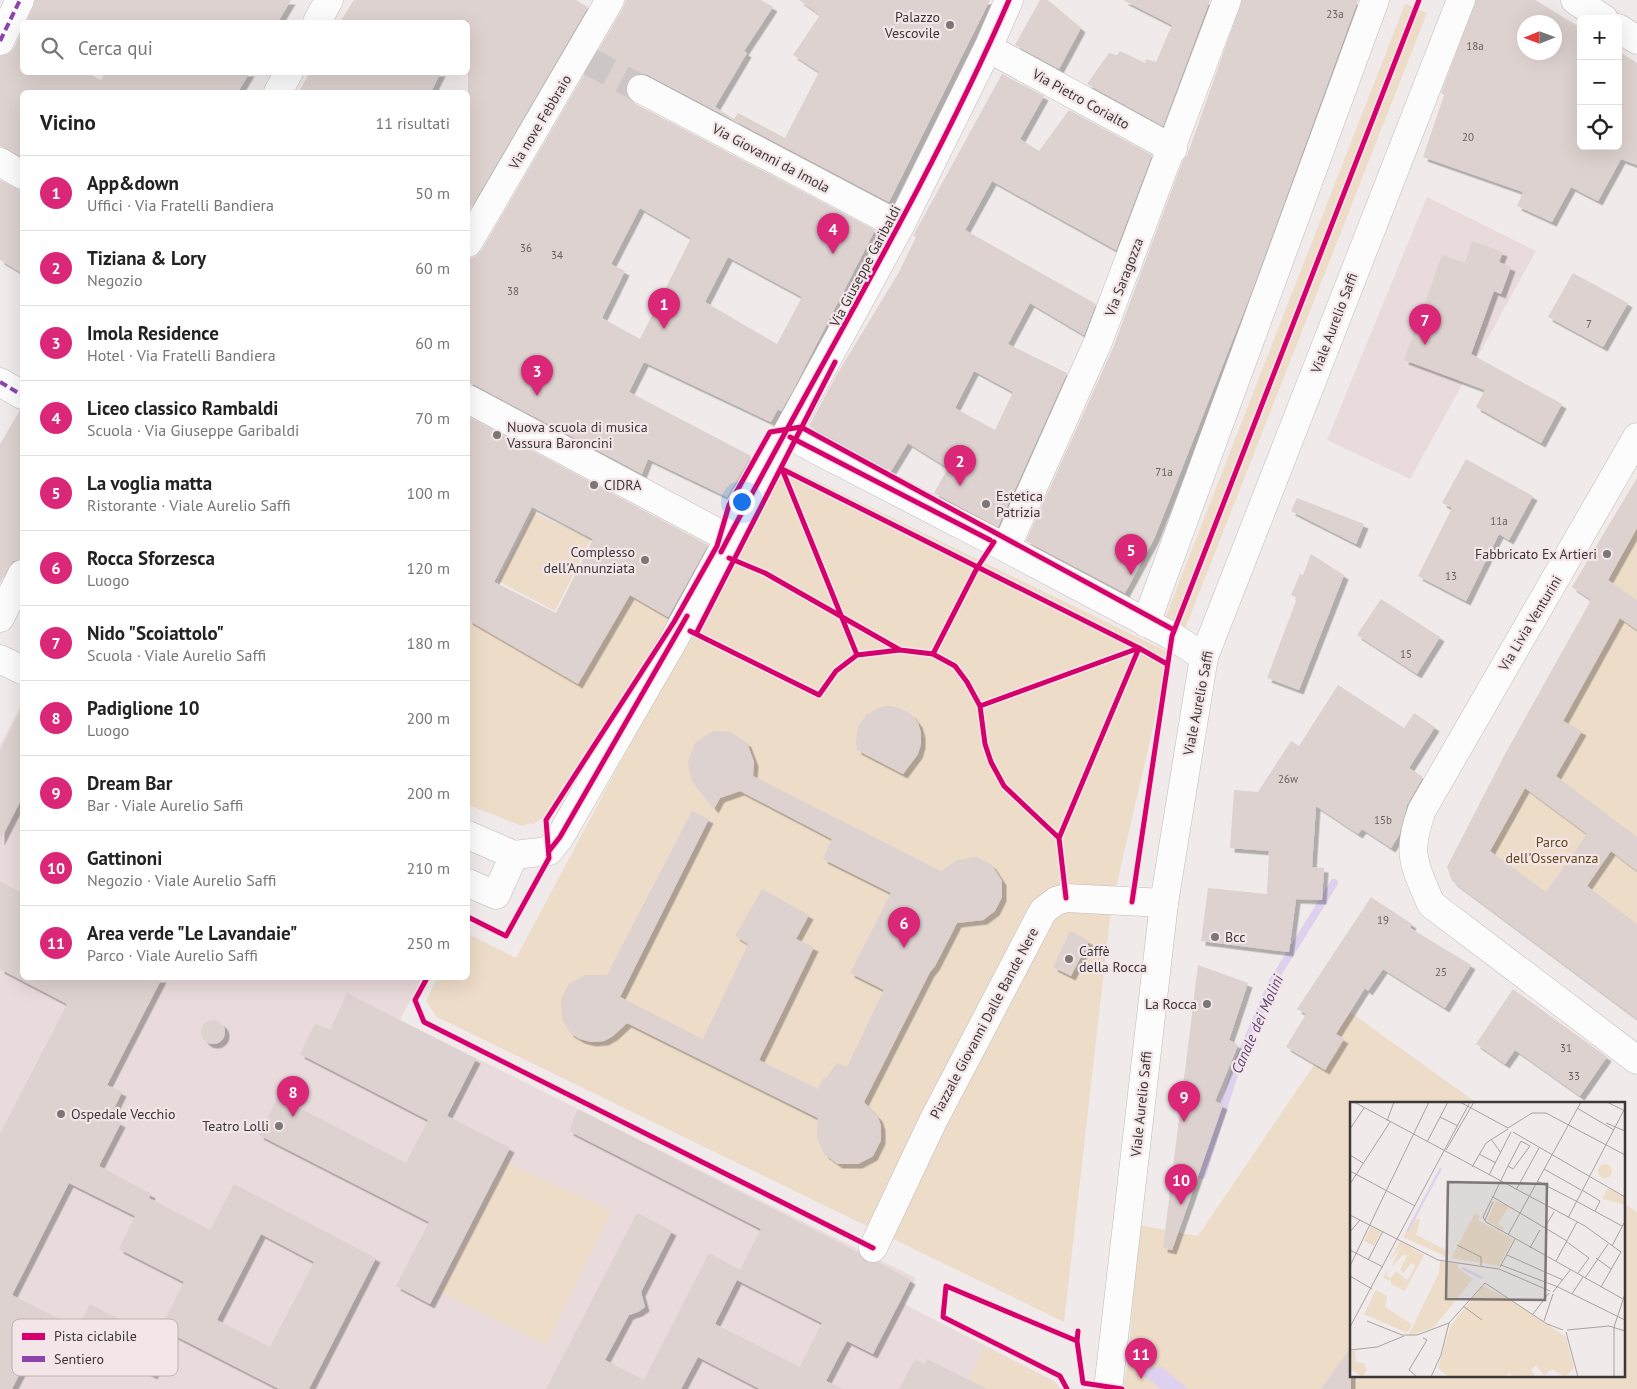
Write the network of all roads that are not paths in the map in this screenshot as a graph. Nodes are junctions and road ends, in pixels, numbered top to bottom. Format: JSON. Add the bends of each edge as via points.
{"nodes":[{"id":1,"x":20,"y":0,"type":"edge"},
{"id":2,"x":329,"y":0,"type":"edge"},
{"id":3,"x":1010,"y":0,"type":"edge"},
{"id":4,"x":1227,"y":0,"type":"edge"},
{"id":5,"x":1375,"y":0,"type":"edge"},
{"id":6,"x":1461,"y":0,"type":"edge"},
{"id":7,"x":1575,"y":0,"type":"edge"},
{"id":8,"x":601,"y":3,"type":"edge"},
{"id":9,"x":1598,"y":15,"type":"edge"},
{"id":10,"x":318,"y":20,"type":"edge"},
{"id":11,"x":1622,"y":31,"type":"edge"},
{"id":12,"x":0,"y":40,"type":"edge"},
{"id":13,"x":1637,"y":40,"type":"edge"},
{"id":14,"x":988,"y":48,"type":"junction"},
{"id":15,"x":287,"y":75,"type":"edge"},
{"id":16,"x":642,"y":89,"type":"tunnel mouth"},
{"id":17,"x":279,"y":90,"type":"edge"},
{"id":18,"x":1173,"y":149,"type":"junction"},
{"id":19,"x":0,"y":162,"type":"edge"},
{"id":20,"x":20,"y":174,"type":"edge"},
{"id":21,"x":900,"y":226,"type":"junction"},
{"id":22,"x":470,"y":239,"type":"edge"},
{"id":23,"x":0,"y":382,"type":"edge"},
{"id":24,"x":20,"y":394,"type":"edge"},
{"id":25,"x":470,"y":400,"type":"edge"},
{"id":26,"x":786,"y":434,"type":"junction"},
{"id":27,"x":1637,"y":437,"type":"edge"},
{"id":28,"x":728,"y":538,"type":"junction"},
{"id":29,"x":1006,"y":548,"type":"junction"},
{"id":30,"x":20,"y":578,"type":"edge"},
{"id":31,"x":0,"y":618,"type":"edge"},
{"id":32,"x":1146,"y":623,"type":"junction"},
{"id":33,"x":1204,"y":657,"type":"junction"},
{"id":34,"x":0,"y":659,"type":"edge"},
{"id":35,"x":20,"y":669,"type":"edge"},
{"id":36,"x":470,"y":836,"type":"edge"},
{"id":37,"x":514,"y":855,"type":"junction"},
{"id":38,"x":470,"y":884,"type":"edge"},
{"id":39,"x":1164,"y":903,"type":"junction"},
{"id":40,"x":1637,"y":1060,"type":"edge"},
{"id":41,"x":873,"y":1248,"type":"dead end"},
{"id":42,"x":1108,"y":1389,"type":"edge"}],
"edges":[{"from":1,"to":12,"type":"street"},
{"from":2,"to":10,"type":"street"},
{"from":3,"to":14,"type":"street","name":"Via Giuseppe Garibaldi"},
{"from":4,"to":18,"type":"street","name":"Via Saragozza"},
{"from":5,"to":32,"type":"street"},
{"from":6,"to":33,"type":"street","name":"Viale Aurelio Saffi"},
{"from":7,"to":9,"type":"street"},
{"from":8,"to":22,"type":"street","name":"Via nove Febbraio","via":[[582,57]]},
{"from":11,"to":13,"type":"street"},
{"from":14,"to":18,"type":"street","name":"Via Pietro Corialto"},
{"from":14,"to":21,"type":"street","name":"Via Giuseppe Garibaldi"},
{"from":15,"to":17,"type":"street"},
{"from":16,"to":21,"type":"street","name":"Via Giovanni da Imola"},
{"from":18,"to":29,"type":"street","name":"Via Saragozza","via":[[1098,342]]},
{"from":19,"to":20,"type":"street"},
{"from":21,"to":26,"type":"street","name":"Via Giuseppe Garibaldi"},
{"from":23,"to":24,"type":"street"},
{"from":25,"to":28,"type":"street"},
{"from":26,"to":28,"type":"street","name":"Via Giuseppe Garibaldi"},
{"from":26,"to":29,"type":"street"},
{"from":27,"to":40,"type":"street","name":"Via Livia Venturini","via":[[1420,807],[1412,849],[1414,865],[1431,904]]},
{"from":28,"to":37,"type":"street","name":"Via Giuseppe Garibaldi","via":[[672,643],[560,837],[548,851]]},
{"from":29,"to":32,"type":"street"},
{"from":30,"to":31,"type":"street"},
{"from":32,"to":33,"type":"street"},
{"from":33,"to":39,"type":"street","name":"Viale Aurelio Saffi"},
{"from":34,"to":35,"type":"street"},
{"from":36,"to":37,"type":"street"},
{"from":37,"to":38,"type":"street","via":[[496,895]]},
{"from":39,"to":41,"type":"street","name":"Piazzale Giovanni Dalle Bande Nere","via":[[1066,898],[1043,911],[933,1121]]},
{"from":39,"to":42,"type":"street","name":"Viale Aurelio Saffi"}]}
